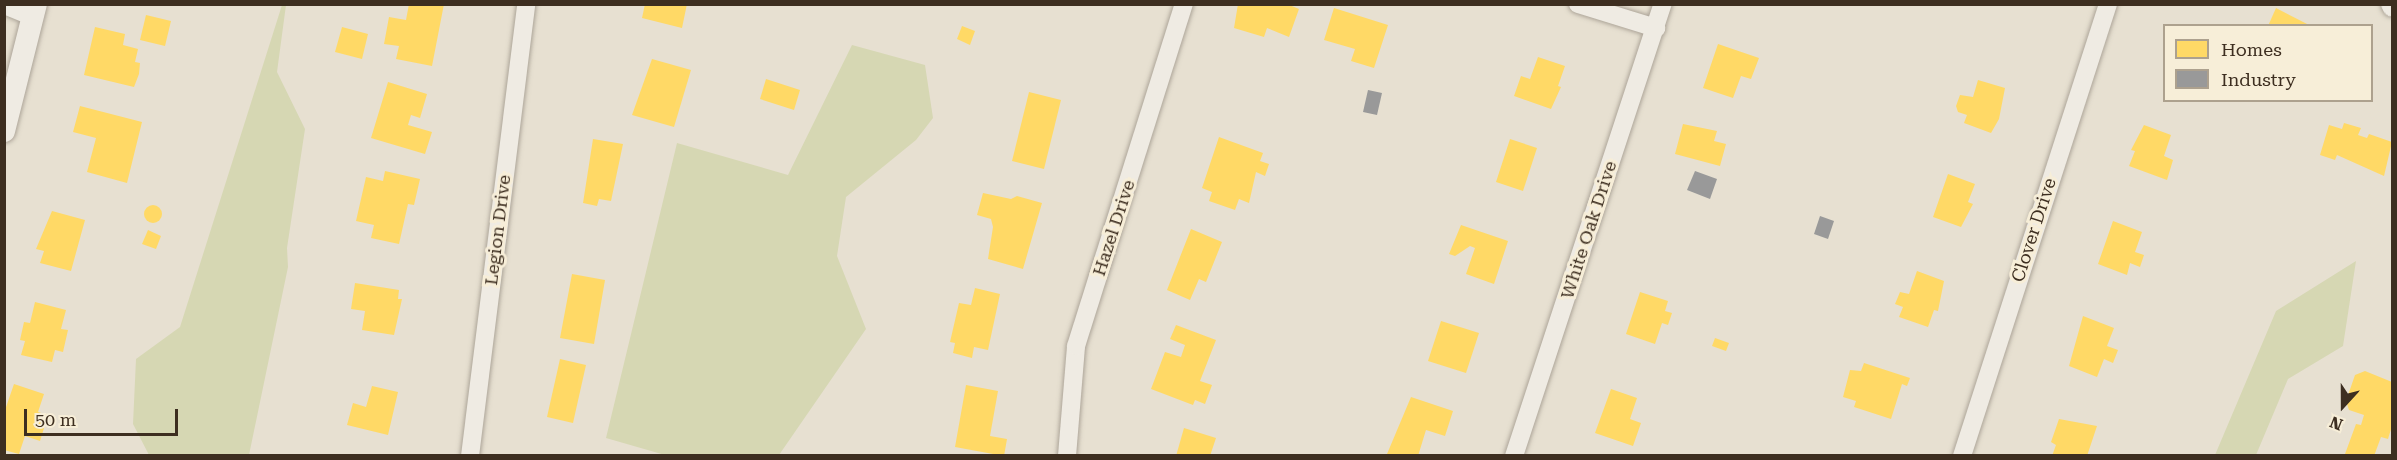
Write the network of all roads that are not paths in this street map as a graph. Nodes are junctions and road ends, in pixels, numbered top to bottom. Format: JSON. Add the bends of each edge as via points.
{"nodes":[{"id":1,"x":526,"y":4,"type":"edge"},
{"id":2,"x":1184,"y":4,"type":"edge"},
{"id":3,"x":1578,"y":4,"type":"edge"},
{"id":4,"x":1663,"y":4,"type":"edge"},
{"id":5,"x":2108,"y":4,"type":"edge"},
{"id":6,"x":4,"y":5,"type":"edge"},
{"id":7,"x":34,"y":11,"type":"edge"},
{"id":8,"x":1656,"y":28,"type":"junction"},
{"id":9,"x":4,"y":131,"type":"edge"},
{"id":10,"x":470,"y":456,"type":"edge"},
{"id":11,"x":1067,"y":456,"type":"edge"},
{"id":12,"x":1514,"y":456,"type":"edge"},
{"id":13,"x":1962,"y":456,"type":"edge"}],
"edges":[{"from":1,"to":10,"type":"street","name":"Legion Drive"},
{"from":2,"to":11,"type":"street","name":"Hazel Drive","via":[[1076,346]]},
{"from":3,"to":8,"type":"street"},
{"from":4,"to":8,"type":"street","name":"White Oak Drive"},
{"from":5,"to":13,"type":"street","name":"Clover Drive"},
{"from":6,"to":7,"type":"street"},
{"from":7,"to":9,"type":"street"},
{"from":8,"to":12,"type":"street","name":"White Oak Drive"}]}
